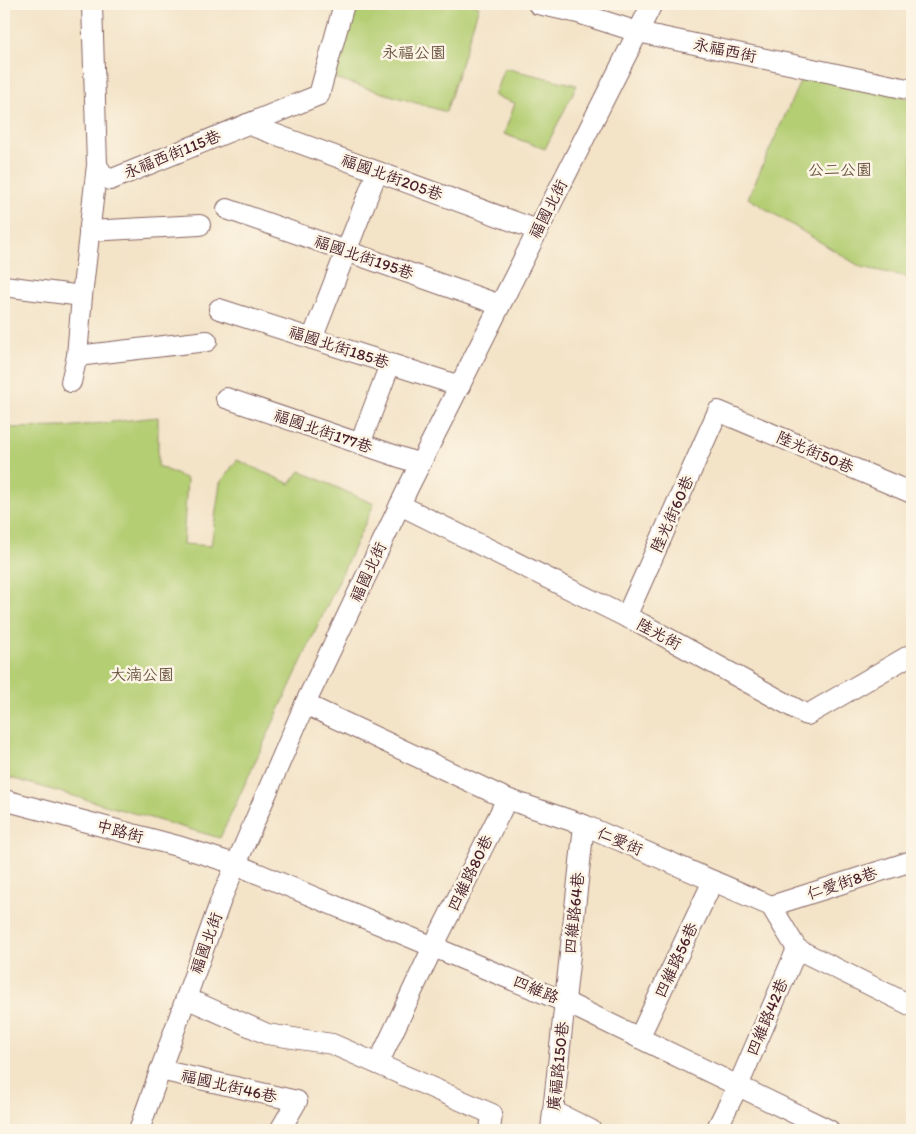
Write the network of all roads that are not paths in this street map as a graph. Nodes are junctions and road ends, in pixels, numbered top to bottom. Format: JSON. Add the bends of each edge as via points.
{"nodes":[{"id":1,"x":92,"y":4,"type":"edge"},
{"id":2,"x":344,"y":4,"type":"edge"},
{"id":3,"x":538,"y":4,"type":"edge"},
{"id":4,"x":652,"y":4,"type":"edge"},
{"id":5,"x":579,"y":8,"type":"edge"},
{"id":6,"x":638,"y":32,"type":"junction"},
{"id":7,"x":912,"y":90,"type":"edge"},
{"id":8,"x":247,"y":124,"type":"junction"},
{"id":9,"x":97,"y":165,"type":"junction"},
{"id":10,"x":377,"y":172,"type":"junction"},
{"id":11,"x":227,"y":209,"type":"dead end"},
{"id":12,"x":200,"y":225,"type":"dead end"},
{"id":13,"x":536,"y":230,"type":"junction"},
{"id":14,"x":89,"y":231,"type":"junction"},
{"id":15,"x":347,"y":251,"type":"junction"},
{"id":16,"x":4,"y":286,"type":"edge"},
{"id":17,"x":82,"y":296,"type":"junction"},
{"id":18,"x":500,"y":305,"type":"junction"},
{"id":19,"x":219,"y":309,"type":"dead end"},
{"id":20,"x":312,"y":339,"type":"junction"},
{"id":21,"x":207,"y":342,"type":"dead end"},
{"id":22,"x":77,"y":356,"type":"junction"},
{"id":23,"x":390,"y":364,"type":"junction"},
{"id":24,"x":71,"y":382,"type":"dead end"},
{"id":25,"x":460,"y":386,"type":"junction"},
{"id":26,"x":226,"y":398,"type":"dead end"},
{"id":27,"x":718,"y":410,"type":"joint"},
{"id":28,"x":360,"y":444,"type":"junction"},
{"id":29,"x":420,"y":464,"type":"junction"},
{"id":30,"x":912,"y":493,"type":"edge"},
{"id":31,"x":400,"y":505,"type":"junction"},
{"id":32,"x":626,"y":617,"type":"junction"},
{"id":33,"x":912,"y":654,"type":"edge"},
{"id":34,"x":305,"y":704,"type":"junction"},
{"id":35,"x":507,"y":799,"type":"junction"},
{"id":36,"x":4,"y":800,"type":"edge"},
{"id":37,"x":584,"y":825,"type":"junction"},
{"id":38,"x":912,"y":861,"type":"edge"},
{"id":39,"x":235,"y":864,"type":"junction"},
{"id":40,"x":713,"y":881,"type":"junction"},
{"id":41,"x":771,"y":906,"type":"junction"},
{"id":42,"x":434,"y":947,"type":"junction"},
{"id":43,"x":797,"y":949,"type":"junction"},
{"id":44,"x":186,"y":998,"type":"junction"},
{"id":45,"x":565,"y":1002,"type":"junction"},
{"id":46,"x":912,"y":1006,"type":"edge"},
{"id":47,"x":639,"y":1038,"type":"junction"},
{"id":48,"x":378,"y":1064,"type":"junction"},
{"id":49,"x":160,"y":1070,"type":"junction"},
{"id":50,"x":738,"y":1086,"type":"junction"},
{"id":51,"x":552,"y":1121,"type":"edge"},
{"id":52,"x":491,"y":1122,"type":"edge"},
{"id":53,"x":138,"y":1130,"type":"edge"},
{"id":54,"x":280,"y":1130,"type":"edge"},
{"id":55,"x":591,"y":1130,"type":"edge"},
{"id":56,"x":716,"y":1130,"type":"edge"},
{"id":57,"x":829,"y":1130,"type":"edge"}],
"edges":[{"from":1,"to":9,"type":"street","name":"永福西街115巷"},
{"from":2,"to":8,"type":"street","name":"永福西街115巷","via":[[319,95]]},
{"from":3,"to":5,"type":"street","name":"永福西街"},
{"from":4,"to":6,"type":"street","name":"福國北街"},
{"from":5,"to":6,"type":"street","name":"永福西街"},
{"from":6,"to":7,"type":"street","name":"永福西街"},
{"from":6,"to":13,"type":"street","name":"福國北街"},
{"from":8,"to":9,"type":"street","name":"永福西街115巷","via":[[110,180]]},
{"from":8,"to":10,"type":"street","name":"福國北街205巷"},
{"from":9,"to":14,"type":"street"},
{"from":10,"to":13,"type":"street","name":"福國北街205巷"},
{"from":10,"to":15,"type":"street"},
{"from":11,"to":15,"type":"street","name":"福國北街195巷"},
{"from":12,"to":14,"type":"street"},
{"from":13,"to":18,"type":"street","name":"福國北街"},
{"from":14,"to":17,"type":"street"},
{"from":15,"to":18,"type":"street","name":"福國北街195巷"},
{"from":15,"to":20,"type":"street"},
{"from":16,"to":17,"type":"street"},
{"from":17,"to":22,"type":"street"},
{"from":18,"to":25,"type":"street","name":"福國北街"},
{"from":19,"to":20,"type":"street","name":"福國北街185巷"},
{"from":20,"to":23,"type":"street","name":"福國北街185巷"},
{"from":21,"to":22,"type":"street"},
{"from":22,"to":24,"type":"street"},
{"from":23,"to":25,"type":"street","name":"福國北街185巷"},
{"from":23,"to":28,"type":"street"},
{"from":25,"to":29,"type":"street","name":"福國北街"},
{"from":26,"to":28,"type":"street","name":"福國北街177巷"},
{"from":27,"to":30,"type":"street","name":"陸光街50巷"},
{"from":27,"to":32,"type":"street","name":"陸光街60巷"},
{"from":28,"to":29,"type":"street","name":"福國北街177巷"},
{"from":29,"to":31,"type":"street","name":"福國北街"},
{"from":31,"to":32,"type":"street","name":"陸光街"},
{"from":31,"to":34,"type":"street","name":"福國北街"},
{"from":32,"to":33,"type":"street","name":"陸光街","via":[[807,715]]},
{"from":34,"to":35,"type":"street","name":"仁愛街"},
{"from":34,"to":39,"type":"street","name":"福國北街"},
{"from":35,"to":37,"type":"street","name":"仁愛街"},
{"from":35,"to":42,"type":"street","name":"四維路80巷"},
{"from":36,"to":39,"type":"street","name":"中路街"},
{"from":37,"to":40,"type":"street","name":"仁愛街"},
{"from":37,"to":45,"type":"street","name":"四維路64巷"},
{"from":38,"to":41,"type":"street","name":"仁愛街8巷"},
{"from":39,"to":42,"type":"street","name":"四維路"},
{"from":39,"to":44,"type":"street","name":"福國北街"},
{"from":40,"to":41,"type":"street","name":"仁愛街"},
{"from":40,"to":47,"type":"street","name":"四維路56巷"},
{"from":41,"to":43,"type":"street"},
{"from":42,"to":45,"type":"street","name":"四維路"},
{"from":42,"to":48,"type":"street","name":"四維路80巷"},
{"from":43,"to":46,"type":"street"},
{"from":43,"to":50,"type":"street","name":"四維路42巷"},
{"from":44,"to":48,"type":"street","via":[[267,1034],[332,1044]]},
{"from":44,"to":49,"type":"street","name":"福國北街"},
{"from":45,"to":47,"type":"street","name":"四維路"},
{"from":45,"to":51,"type":"street","name":"廣福路150巷"},
{"from":47,"to":50,"type":"street","name":"四維路"},
{"from":48,"to":52,"type":"street"},
{"from":49,"to":53,"type":"street","name":"福國北街"},
{"from":49,"to":54,"type":"street","name":"福國北街46巷","via":[[297,1101]]},
{"from":50,"to":56,"type":"street","name":"四維路42巷"},
{"from":50,"to":57,"type":"street","name":"四維路"},
{"from":51,"to":55,"type":"street"}]}
